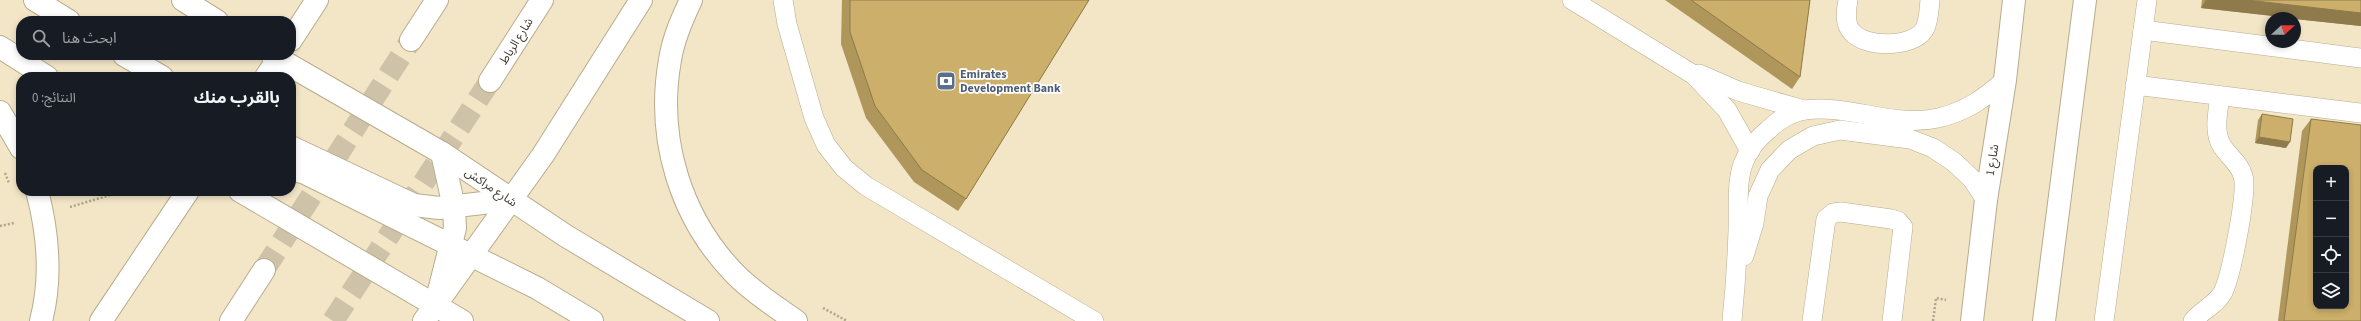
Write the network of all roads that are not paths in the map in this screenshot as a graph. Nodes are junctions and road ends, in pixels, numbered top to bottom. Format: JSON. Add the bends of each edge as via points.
{"nodes":[{"id":1,"x":35,"y":0,"type":"edge"},
{"id":2,"x":183,"y":0,"type":"edge"},
{"id":3,"x":317,"y":0,"type":"edge"},
{"id":4,"x":437,"y":0,"type":"edge"},
{"id":5,"x":542,"y":0,"type":"edge"},
{"id":6,"x":641,"y":0,"type":"edge"},
{"id":7,"x":690,"y":0,"type":"edge"},
{"id":8,"x":783,"y":0,"type":"edge"},
{"id":9,"x":1572,"y":0,"type":"edge"},
{"id":10,"x":1848,"y":0,"type":"edge"},
{"id":11,"x":1930,"y":0,"type":"edge"},
{"id":12,"x":2014,"y":0,"type":"edge"},
{"id":13,"x":2085,"y":0,"type":"edge"},
{"id":14,"x":2147,"y":0,"type":"edge"},
{"id":15,"x":61,"y":16,"type":"edge"},
{"id":16,"x":209,"y":16,"type":"edge"},
{"id":17,"x":2143,"y":30,"type":"junction"},
{"id":18,"x":296,"y":32,"type":"edge"},
{"id":19,"x":412,"y":40,"type":"tunnel mouth"},
{"id":20,"x":0,"y":47,"type":"edge"},
{"id":21,"x":16,"y":57,"type":"edge"},
{"id":22,"x":2361,"y":58,"type":"edge"},
{"id":23,"x":20,"y":60,"type":"edge"},
{"id":24,"x":133,"y":60,"type":"edge"},
{"id":25,"x":275,"y":60,"type":"edge"},
{"id":26,"x":284,"y":60,"type":"edge"},
{"id":27,"x":1675,"y":62,"type":"junction"},
{"id":28,"x":39,"y":72,"type":"edge"},
{"id":29,"x":153,"y":72,"type":"edge"},
{"id":30,"x":269,"y":72,"type":"edge"},
{"id":31,"x":2005,"y":80,"type":"junction"},
{"id":32,"x":490,"y":81,"type":"tunnel mouth"},
{"id":33,"x":2135,"y":85,"type":"junction"},
{"id":34,"x":2220,"y":96,"type":"junction"},
{"id":35,"x":1804,"y":110,"type":"junction"},
{"id":36,"x":0,"y":112,"type":"edge"},
{"id":37,"x":2361,"y":113,"type":"edge"},
{"id":38,"x":16,"y":139,"type":"edge"},
{"id":39,"x":296,"y":149,"type":"edge"},
{"id":40,"x":1750,"y":151,"type":"junction"},
{"id":41,"x":442,"y":153,"type":"junction"},
{"id":42,"x":296,"y":170,"type":"edge"},
{"id":43,"x":38,"y":196,"type":"edge"},
{"id":44,"x":185,"y":196,"type":"edge"},
{"id":45,"x":248,"y":196,"type":"edge"},
{"id":46,"x":510,"y":200,"type":"junction"},
{"id":47,"x":1986,"y":200,"type":"junction"},
{"id":48,"x":454,"y":207,"type":"junction"},
{"id":49,"x":452,"y":246,"type":"junction"},
{"id":50,"x":471,"y":255,"type":"junction"},
{"id":51,"x":264,"y":270,"type":"tunnel mouth"},
{"id":52,"x":1737,"y":274,"type":"junction"},
{"id":53,"x":430,"y":313,"type":"edge"},
{"id":54,"x":41,"y":321,"type":"edge"},
{"id":55,"x":101,"y":321,"type":"edge"},
{"id":56,"x":231,"y":321,"type":"edge"},
{"id":57,"x":462,"y":321,"type":"edge"},
{"id":58,"x":592,"y":321,"type":"edge"},
{"id":59,"x":708,"y":321,"type":"edge"},
{"id":60,"x":796,"y":321,"type":"edge"},
{"id":61,"x":1094,"y":321,"type":"edge"},
{"id":62,"x":1732,"y":321,"type":"edge"},
{"id":63,"x":1812,"y":321,"type":"edge"},
{"id":64,"x":1892,"y":321,"type":"edge"},
{"id":65,"x":1972,"y":321,"type":"edge"},
{"id":66,"x":2044,"y":321,"type":"edge"},
{"id":67,"x":2104,"y":321,"type":"edge"},
{"id":68,"x":2193,"y":321,"type":"edge"}],
"edges":[{"from":1,"to":15,"type":"main road"},
{"from":2,"to":16,"type":"main road"},
{"from":3,"to":18,"type":"main road"},
{"from":4,"to":19,"type":"main road"},
{"from":5,"to":32,"type":"main road","name":"شارع الرباط"},
{"from":6,"to":46,"type":"main road","via":[[543,155]]},
{"from":7,"to":60,"type":"main road","via":[[670,59],[666,94],[667,130],[683,195],[697,224],[715,251],[736,275]]},
{"from":8,"to":61,"type":"lane","via":[[787,24],[814,118],[826,145],[844,168],[866,186]]},
{"from":9,"to":27,"type":"lane"},
{"from":10,"to":11,"type":"lane","via":[[1847,22],[1854,35],[1868,41],[1895,43],[1907,43],[1924,30]]},
{"from":12,"to":31,"type":"main road","name":"شارع 1"},
{"from":13,"to":66,"type":"main road"},
{"from":14,"to":17,"type":"lane"},
{"from":17,"to":22,"type":"lane"},
{"from":17,"to":33,"type":"lane"},
{"from":20,"to":21,"type":"main road"},
{"from":23,"to":28,"type":"main road"},
{"from":24,"to":29,"type":"main road"},
{"from":25,"to":30,"type":"main road"},
{"from":26,"to":41,"type":"main road","name":"شارع مراكش"},
{"from":27,"to":35,"type":"lane","via":[[1738,91]]},
{"from":27,"to":40,"type":"lane","via":[[1712,92],[1727,110]]},
{"from":31,"to":35,"type":"lane","via":[[1985,98],[1962,110],[1937,118],[1910,121]]},
{"from":31,"to":47,"type":"main road","name":"شارع 1"},
{"from":33,"to":34,"type":"lane"},
{"from":33,"to":67,"type":"lane"},
{"from":34,"to":37,"type":"lane"},
{"from":34,"to":68,"type":"lane","via":[[2218,135],[2222,146],[2243,176],[2244,196],[2227,284],[2217,300]]},
{"from":35,"to":40,"type":"lane","via":[[1778,121],[1757,139]]},
{"from":36,"to":38,"type":"main road"},
{"from":39,"to":48,"type":"main road","via":[[402,202],[427,208]]},
{"from":40,"to":52,"type":"lane","via":[[1743,164],[1739,192]]},
{"from":41,"to":46,"type":"main road","name":"شارع مراكش"},
{"from":41,"to":48,"type":"main road"},
{"from":42,"to":49,"type":"main road"},
{"from":43,"to":54,"type":"main road","via":[[44,215],[47,248],[47,281]]},
{"from":44,"to":55,"type":"main road"},
{"from":45,"to":53,"type":"main road"},
{"from":46,"to":48,"type":"main road"},
{"from":46,"to":50,"type":"main road"},
{"from":46,"to":59,"type":"main road","name":"شارع مراكش"},
{"from":47,"to":52,"type":"lane","via":[[1972,179],[1954,162],[1933,148],[1910,139],[1840,130],[1813,136],[1789,150],[1770,170],[1758,196],[1754,223]]},
{"from":47,"to":65,"type":"main road","name":"شارع 1"},
{"from":48,"to":49,"type":"main road","via":[[455,228]]},
{"from":49,"to":50,"type":"main road"},
{"from":49,"to":53,"type":"main road"},
{"from":50,"to":53,"type":"main road"},
{"from":50,"to":58,"type":"main road","via":[[537,288]]},
{"from":51,"to":56,"type":"main road"},
{"from":52,"to":62,"type":"lane"},
{"from":53,"to":57,"type":"main road"},
{"from":63,"to":64,"type":"lane","via":[[1826,218],[1833,212],[1841,212],[1891,219],[1898,221],[1903,227]]}]}
